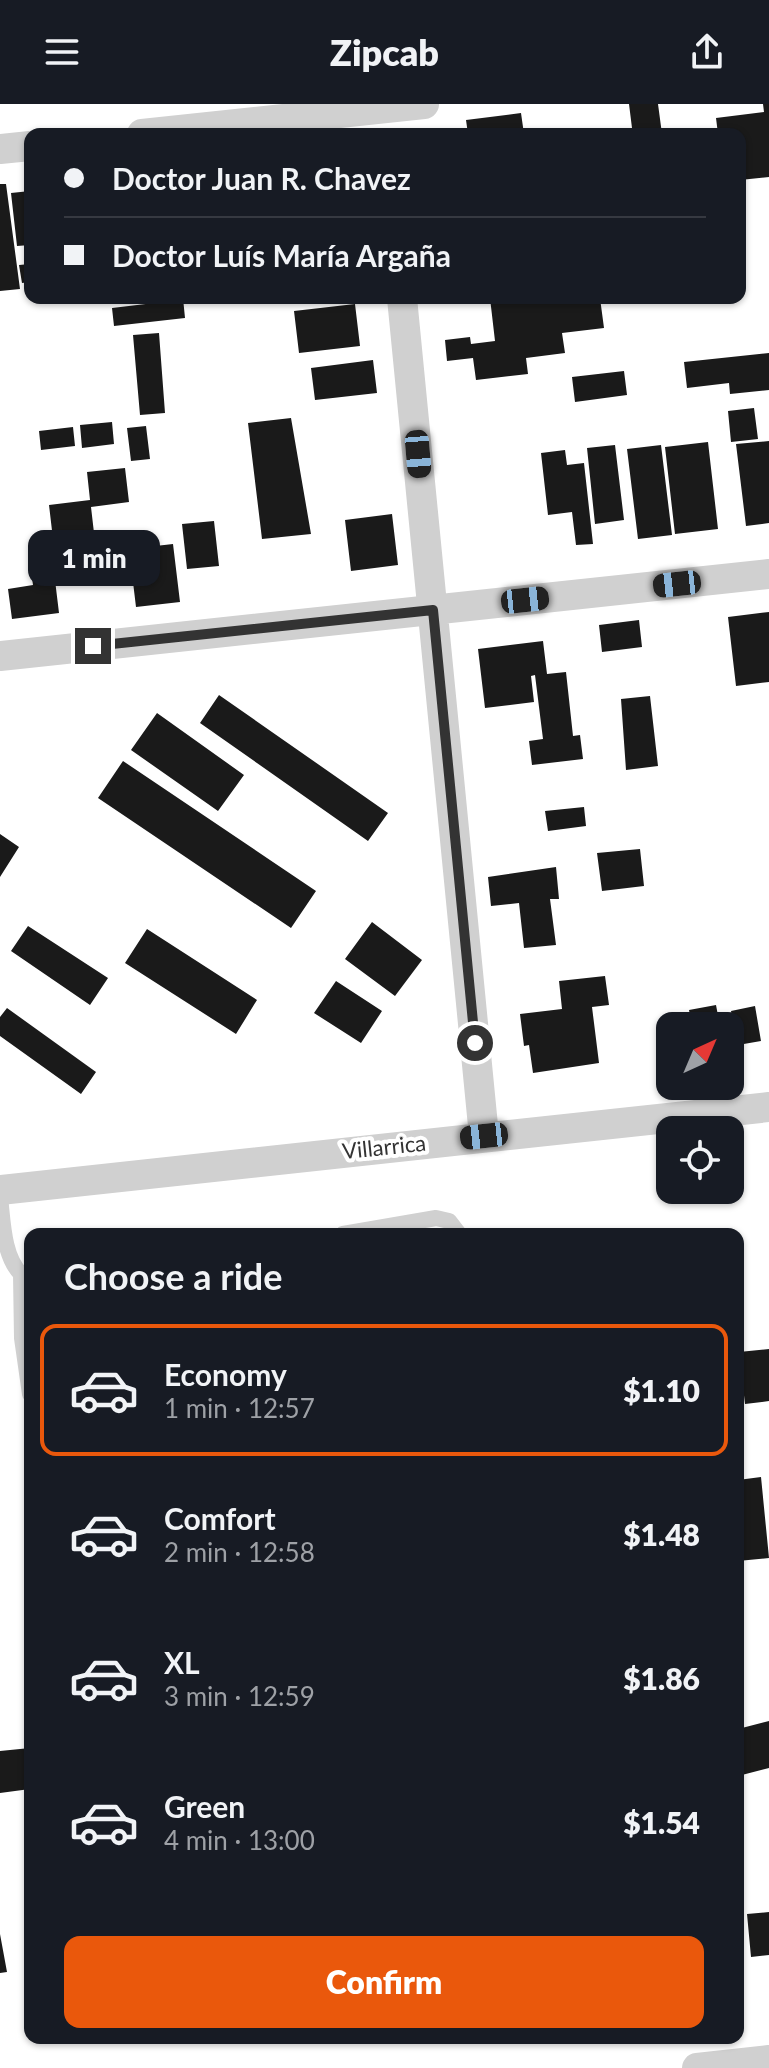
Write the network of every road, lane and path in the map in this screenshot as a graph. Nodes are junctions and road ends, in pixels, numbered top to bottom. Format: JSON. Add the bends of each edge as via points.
{"nodes":[{"id":1,"x":424,"y":104,"type":"edge"},
{"id":2,"x":384,"y":115,"type":"edge"},
{"id":3,"x":218,"y":128,"type":"edge"},
{"id":4,"x":24,"y":147,"type":"edge"},
{"id":5,"x":0,"y":149,"type":"edge"},
{"id":6,"x":403,"y":304,"type":"edge"},
{"id":7,"x":769,"y":574,"type":"edge"},
{"id":8,"x":433,"y":610,"type":"junction"},
{"id":9,"x":0,"y":656,"type":"edge"},
{"id":10,"x":769,"y":1107,"type":"edge"},
{"id":11,"x":484,"y":1136,"type":"junction"},
{"id":12,"x":0,"y":1190,"type":"edge"},
{"id":13,"x":0,"y":1197,"type":"edge"},
{"id":14,"x":378,"y":1228,"type":"edge"},
{"id":15,"x":454,"y":1228,"type":"edge"},
{"id":16,"x":24,"y":1273,"type":"edge"},
{"id":17,"x":24,"y":1295,"type":"edge"},
{"id":18,"x":24,"y":1352,"type":"edge"},
{"id":19,"x":769,"y":2060,"type":"edge"},
{"id":20,"x":697,"y":2068,"type":"edge"}],
"edges":[{"from":1,"to":2,"type":"street"},
{"from":2,"to":3,"type":"street"},
{"from":4,"to":5,"type":"street"},
{"from":6,"to":8,"type":"street"},
{"from":7,"to":8,"type":"street"},
{"from":8,"to":9,"type":"street"},
{"from":8,"to":11,"type":"street"},
{"from":10,"to":11,"type":"street","name":"Villarrica"},
{"from":11,"to":12,"type":"street","name":"Villarrica"},
{"from":13,"to":16,"type":"lane","via":[[14,1268]]},
{"from":14,"to":15,"type":"lane","via":[[436,1218]]},
{"from":17,"to":18,"type":"lane"},
{"from":19,"to":20,"type":"street"}]}
